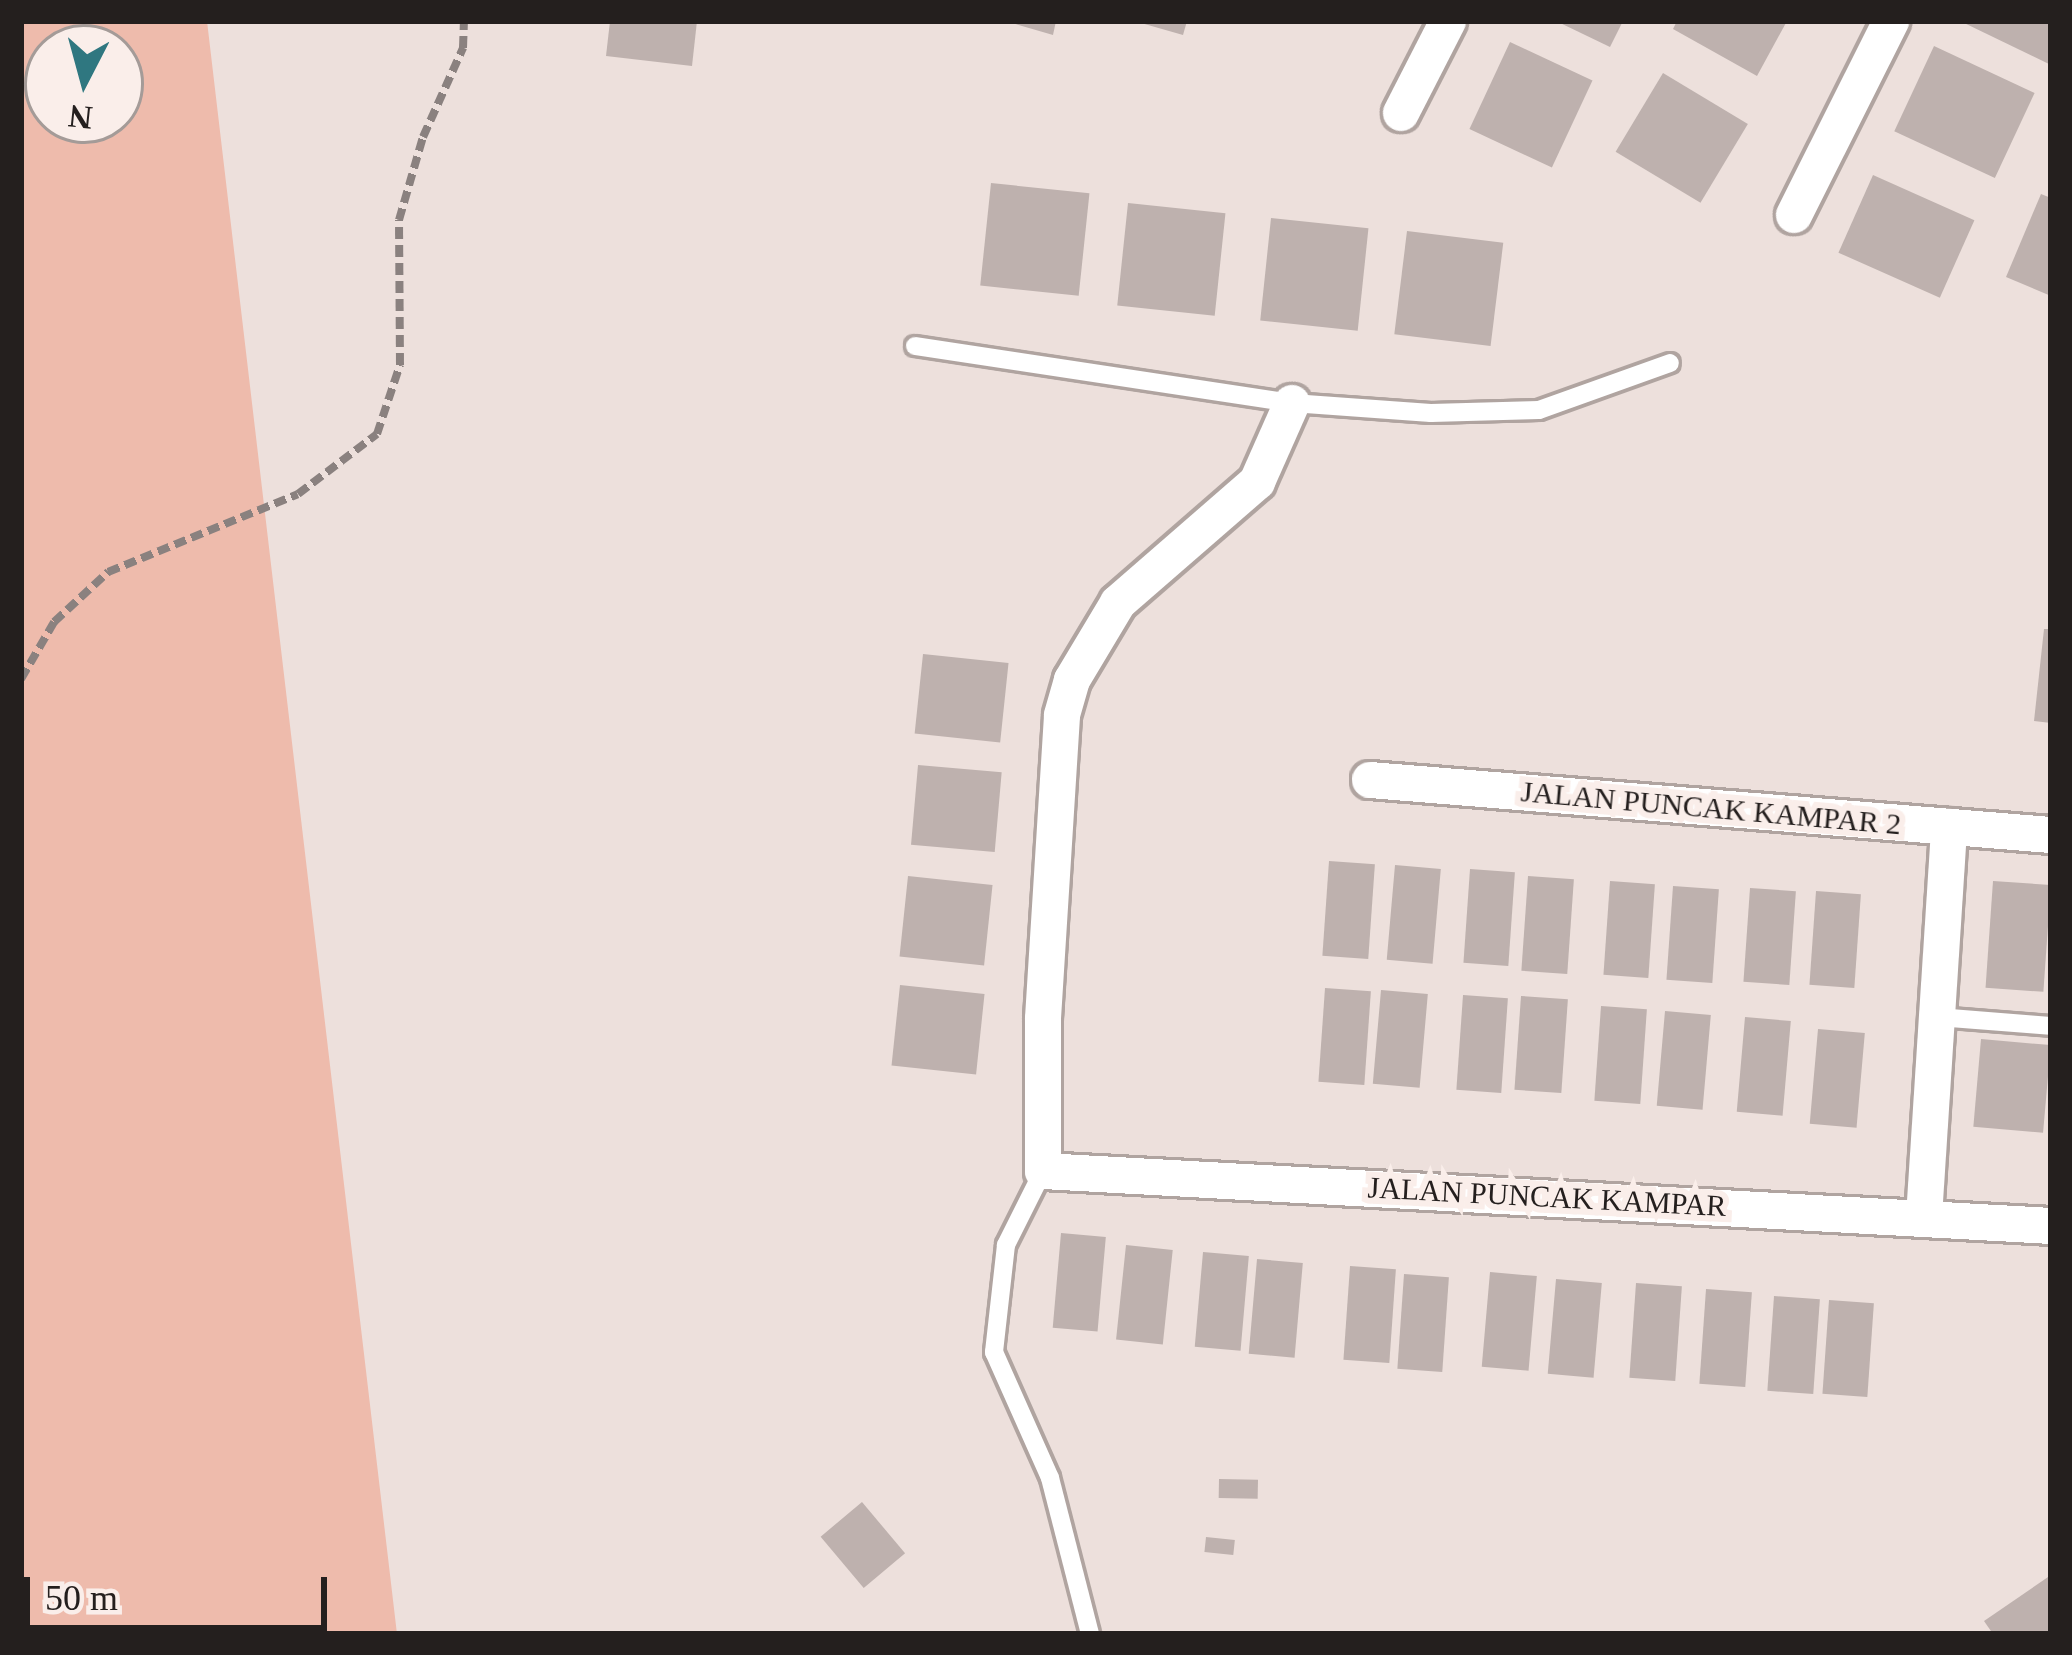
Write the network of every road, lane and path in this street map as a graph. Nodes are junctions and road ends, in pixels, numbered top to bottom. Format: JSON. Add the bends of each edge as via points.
{"nodes":[{"id":1,"x":464,"y":21,"type":"edge"},
{"id":2,"x":1448,"y":21,"type":"edge"},
{"id":3,"x":1891,"y":21,"type":"edge"},
{"id":4,"x":1401,"y":113,"type":"dead end"},
{"id":5,"x":1794,"y":215,"type":"dead end"},
{"id":6,"x":915,"y":346,"type":"dead end"},
{"id":7,"x":1670,"y":362,"type":"dead end"},
{"id":8,"x":1292,"y":403,"type":"junction"},
{"id":9,"x":21,"y":679,"type":"edge"},
{"id":10,"x":1370,"y":781,"type":"dead end"},
{"id":11,"x":1949,"y":827,"type":"junction"},
{"id":12,"x":2051,"y":835,"type":"edge"},
{"id":13,"x":1937,"y":1017,"type":"junction"},
{"id":14,"x":2051,"y":1026,"type":"edge"},
{"id":15,"x":1043,"y":1171,"type":"junction"},
{"id":16,"x":1924,"y":1217,"type":"junction"},
{"id":17,"x":2051,"y":1226,"type":"edge"},
{"id":18,"x":1090,"y":1634,"type":"edge"}],
"edges":[{"from":1,"to":9,"type":"path","via":[[463,48],[399,220],[400,365],[377,434],[298,494],[108,572],[54,622]]},
{"from":2,"to":4,"type":"street"},
{"from":3,"to":5,"type":"street"},
{"from":6,"to":8,"type":"lane"},
{"from":7,"to":8,"type":"lane","via":[[1539,410]]},
{"from":8,"to":15,"type":"street","via":[[1257,482],[1118,603],[1072,680],[1062,716],[1043,1019]]},
{"from":10,"to":11,"type":"street","name":"JALAN PUNCAK KAMPAR 2"},
{"from":11,"to":12,"type":"street","name":"JALAN PUNCAK KAMPAR 2"},
{"from":11,"to":13,"type":"street"},
{"from":13,"to":14,"type":"lane"},
{"from":13,"to":16,"type":"street"},
{"from":15,"to":16,"type":"street","name":"JALAN PUNCAK KAMPAR"},
{"from":15,"to":18,"type":"lane","via":[[1006,1245],[994,1352],[1050,1478]]},
{"from":16,"to":17,"type":"street","name":"JALAN PUNCAK KAMPAR"}]}
